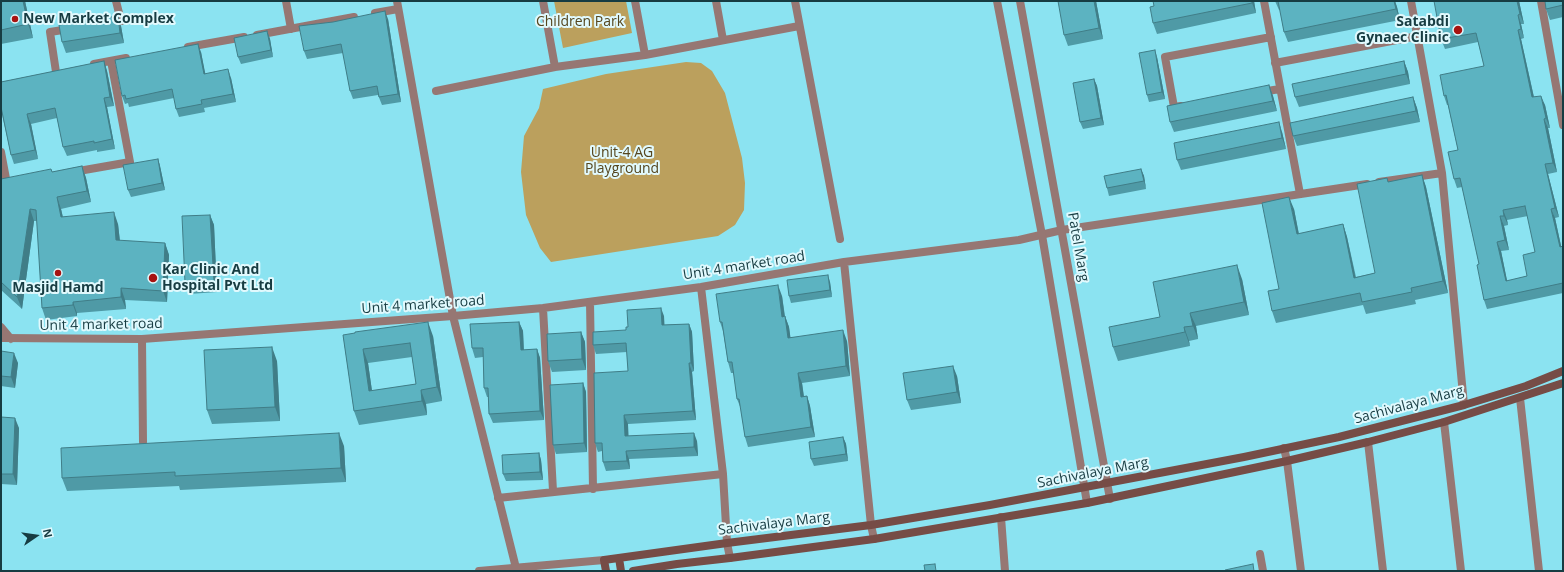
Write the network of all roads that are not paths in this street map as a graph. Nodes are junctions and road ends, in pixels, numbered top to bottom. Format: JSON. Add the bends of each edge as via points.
{"nodes":[{"id":1,"x":116,"y":1,"type":"edge"},
{"id":2,"x":286,"y":1,"type":"edge"},
{"id":3,"x":544,"y":1,"type":"edge"},
{"id":4,"x":635,"y":1,"type":"edge"},
{"id":5,"x":716,"y":1,"type":"edge"},
{"id":6,"x":795,"y":1,"type":"edge"},
{"id":7,"x":997,"y":1,"type":"edge"},
{"id":8,"x":1020,"y":1,"type":"edge"},
{"id":9,"x":1264,"y":1,"type":"edge"},
{"id":10,"x":1411,"y":1,"type":"edge"},
{"id":11,"x":1541,"y":1,"type":"edge"},
{"id":12,"x":397,"y":5,"type":"edge"},
{"id":13,"x":100,"y":24,"type":"edge"},
{"id":14,"x":799,"y":26,"type":"junction"},
{"id":15,"x":78,"y":28,"type":"edge"},
{"id":16,"x":291,"y":29,"type":"junction"},
{"id":17,"x":1418,"y":36,"type":"junction"},
{"id":18,"x":1271,"y":37,"type":"junction"},
{"id":19,"x":723,"y":40,"type":"junction"},
{"id":20,"x":182,"y":48,"type":"edge"},
{"id":21,"x":645,"y":55,"type":"junction"},
{"id":22,"x":135,"y":57,"type":"edge"},
{"id":23,"x":111,"y":61,"type":"junction"},
{"id":24,"x":1275,"y":63,"type":"junction"},
{"id":25,"x":88,"y":66,"type":"edge"},
{"id":26,"x":555,"y":67,"type":"junction"},
{"id":27,"x":57,"y":72,"type":"edge"},
{"id":28,"x":1280,"y":89,"type":"junction"},
{"id":29,"x":436,"y":91,"type":"dead end"},
{"id":30,"x":1250,"y":94,"type":"edge"},
{"id":31,"x":1190,"y":105,"type":"edge"},
{"id":32,"x":1563,"y":125,"type":"edge"},
{"id":33,"x":1,"y":152,"type":"edge"},
{"id":34,"x":1442,"y":173,"type":"junction"},
{"id":35,"x":61,"y":174,"type":"edge"},
{"id":36,"x":23,"y":181,"type":"edge"},
{"id":37,"x":1300,"y":194,"type":"junction"},
{"id":38,"x":1062,"y":230,"type":"junction"},
{"id":39,"x":1042,"y":236,"type":"junction"},
{"id":40,"x":840,"y":239,"type":"dead end"},
{"id":41,"x":844,"y":262,"type":"junction"},
{"id":42,"x":701,"y":287,"type":"junction"},
{"id":43,"x":590,"y":302,"type":"junction"},
{"id":44,"x":543,"y":308,"type":"junction"},
{"id":45,"x":452,"y":316,"type":"junction"},
{"id":46,"x":1,"y":327,"type":"edge"},
{"id":47,"x":1,"y":338,"type":"edge"},
{"id":48,"x":11,"y":339,"type":"junction"},
{"id":49,"x":142,"y":339,"type":"junction"},
{"id":50,"x":1563,"y":372,"type":"edge"},
{"id":51,"x":1563,"y":383,"type":"edge"},
{"id":52,"x":1520,"y":398,"type":"junction"},
{"id":53,"x":1464,"y":405,"type":"junction"},
{"id":54,"x":1444,"y":422,"type":"junction"},
{"id":55,"x":144,"y":442,"type":"edge"},
{"id":56,"x":1368,"y":442,"type":"junction"},
{"id":57,"x":1284,"y":448,"type":"junction"},
{"id":58,"x":1287,"y":461,"type":"junction"},
{"id":59,"x":723,"y":474,"type":"junction"},
{"id":60,"x":1108,"y":483,"type":"junction"},
{"id":61,"x":1085,"y":487,"type":"junction"},
{"id":62,"x":593,"y":489,"type":"junction"},
{"id":63,"x":553,"y":491,"type":"junction"},
{"id":64,"x":498,"y":498,"type":"junction"},
{"id":65,"x":1110,"y":498,"type":"junction"},
{"id":66,"x":1087,"y":503,"type":"junction"},
{"id":67,"x":1001,"y":517,"type":"junction"},
{"id":68,"x":871,"y":526,"type":"junction"},
{"id":69,"x":874,"y":539,"type":"junction"},
{"id":70,"x":727,"y":543,"type":"junction"},
{"id":71,"x":1260,"y":554,"type":"dead end"},
{"id":72,"x":619,"y":558,"type":"junction"},
{"id":73,"x":730,"y":558,"type":"junction"},
{"id":74,"x":604,"y":560,"type":"junction"},
{"id":75,"x":516,"y":568,"type":"junction"},
{"id":76,"x":479,"y":571,"type":"edge"},
{"id":77,"x":606,"y":571,"type":"edge"},
{"id":78,"x":621,"y":571,"type":"edge"},
{"id":79,"x":633,"y":571,"type":"edge"},
{"id":80,"x":1005,"y":571,"type":"edge"},
{"id":81,"x":1262,"y":571,"type":"edge"},
{"id":82,"x":1302,"y":571,"type":"edge"},
{"id":83,"x":1383,"y":571,"type":"edge"},
{"id":84,"x":1461,"y":571,"type":"edge"},
{"id":85,"x":1540,"y":571,"type":"edge"}],
"edges":[{"from":1,"to":13,"type":"street","via":[[121,20]]},
{"from":2,"to":16,"type":"street"},
{"from":3,"to":26,"type":"street"},
{"from":4,"to":21,"type":"street"},
{"from":5,"to":19,"type":"street"},
{"from":6,"to":14,"type":"street"},
{"from":7,"to":39,"type":"street"},
{"from":8,"to":38,"type":"street","name":"Patel Marg"},
{"from":9,"to":18,"type":"street"},
{"from":10,"to":17,"type":"street"},
{"from":11,"to":32,"type":"street"},
{"from":12,"to":16,"type":"street","via":[[364,16]]},
{"from":12,"to":45,"type":"street"},
{"from":14,"to":19,"type":"street"},
{"from":14,"to":40,"type":"street"},
{"from":15,"to":27,"type":"street","via":[[50,32]]},
{"from":16,"to":20,"type":"street"},
{"from":17,"to":24,"type":"street"},
{"from":17,"to":34,"type":"street"},
{"from":18,"to":24,"type":"street"},
{"from":18,"to":31,"type":"street","via":[[1165,57],[1174,107]]},
{"from":19,"to":21,"type":"street"},
{"from":21,"to":26,"type":"street"},
{"from":22,"to":23,"type":"street"},
{"from":23,"to":25,"type":"street"},
{"from":23,"to":35,"type":"street","via":[[130,162]]},
{"from":24,"to":28,"type":"street"},
{"from":26,"to":29,"type":"street"},
{"from":28,"to":30,"type":"street"},
{"from":28,"to":37,"type":"street"},
{"from":33,"to":36,"type":"street","via":[[7,184]]},
{"from":34,"to":37,"type":"street","name":"Unit 4 market road"},
{"from":34,"to":53,"type":"street"},
{"from":37,"to":38,"type":"street","name":"Unit 4 market road"},
{"from":38,"to":39,"type":"street","name":"Unit 4 market road"},
{"from":38,"to":60,"type":"street","name":"Patel Marg"},
{"from":39,"to":41,"type":"street","name":"Unit 4 market road"},
{"from":39,"to":61,"type":"street"},
{"from":41,"to":42,"type":"street","name":"Unit 4 market road"},
{"from":41,"to":68,"type":"street"},
{"from":42,"to":43,"type":"street","name":"Unit 4 market road"},
{"from":42,"to":59,"type":"street"},
{"from":43,"to":44,"type":"street","name":"Unit 4 market road"},
{"from":43,"to":62,"type":"street"},
{"from":44,"to":45,"type":"street","name":"Unit 4 market road"},
{"from":44,"to":63,"type":"street"},
{"from":45,"to":49,"type":"street","name":"Unit 4 market road"},
{"from":45,"to":64,"type":"street"},
{"from":46,"to":48,"type":"street"},
{"from":47,"to":48,"type":"street","name":"Unit 4 market road"},
{"from":48,"to":49,"type":"street","name":"Unit 4 market road"},
{"from":49,"to":55,"type":"street"},
{"from":50,"to":53,"type":"main road","name":"Sachivalaya Marg"},
{"from":51,"to":52,"type":"main road","name":"Sachivalaya Marg"},
{"from":52,"to":54,"type":"main road","name":"Sachivalaya Marg"},
{"from":52,"to":85,"type":"street"},
{"from":53,"to":57,"type":"main road","name":"Sachivalaya Marg","via":[[1339,437]]},
{"from":54,"to":56,"type":"main road","name":"Sachivalaya Marg"},
{"from":54,"to":84,"type":"street"},
{"from":56,"to":58,"type":"main road","name":"Sachivalaya Marg"},
{"from":56,"to":83,"type":"street"},
{"from":57,"to":58,"type":"street"},
{"from":57,"to":60,"type":"main road","name":"Sachivalaya Marg"},
{"from":58,"to":65,"type":"main road","name":"Sachivalaya Marg"},
{"from":58,"to":82,"type":"street"},
{"from":59,"to":62,"type":"street"},
{"from":59,"to":70,"type":"street"},
{"from":60,"to":61,"type":"main road","name":"Sachivalaya Marg"},
{"from":60,"to":65,"type":"street","name":"Patel Marg"},
{"from":61,"to":66,"type":"street"},
{"from":61,"to":68,"type":"main road","name":"Sachivalaya Marg"},
{"from":62,"to":63,"type":"street"},
{"from":63,"to":64,"type":"street"},
{"from":64,"to":75,"type":"street"},
{"from":65,"to":66,"type":"main road","name":"Sachivalaya Marg"},
{"from":66,"to":67,"type":"main road","name":"Sachivalaya Marg"},
{"from":67,"to":69,"type":"main road","name":"Sachivalaya Marg"},
{"from":67,"to":80,"type":"street"},
{"from":68,"to":69,"type":"street"},
{"from":68,"to":70,"type":"main road","name":"Sachivalaya Marg"},
{"from":69,"to":73,"type":"main road","name":"Sachivalaya Marg"},
{"from":70,"to":72,"type":"main road","name":"Sachivalaya Marg"},
{"from":70,"to":73,"type":"street"},
{"from":71,"to":81,"type":"street"},
{"from":72,"to":74,"type":"main road","name":"Sachivalaya Marg"},
{"from":72,"to":78,"type":"main road"},
{"from":73,"to":79,"type":"main road","name":"Sachivalaya Marg"},
{"from":74,"to":75,"type":"street"},
{"from":74,"to":77,"type":"main road"},
{"from":75,"to":76,"type":"street"}]}
